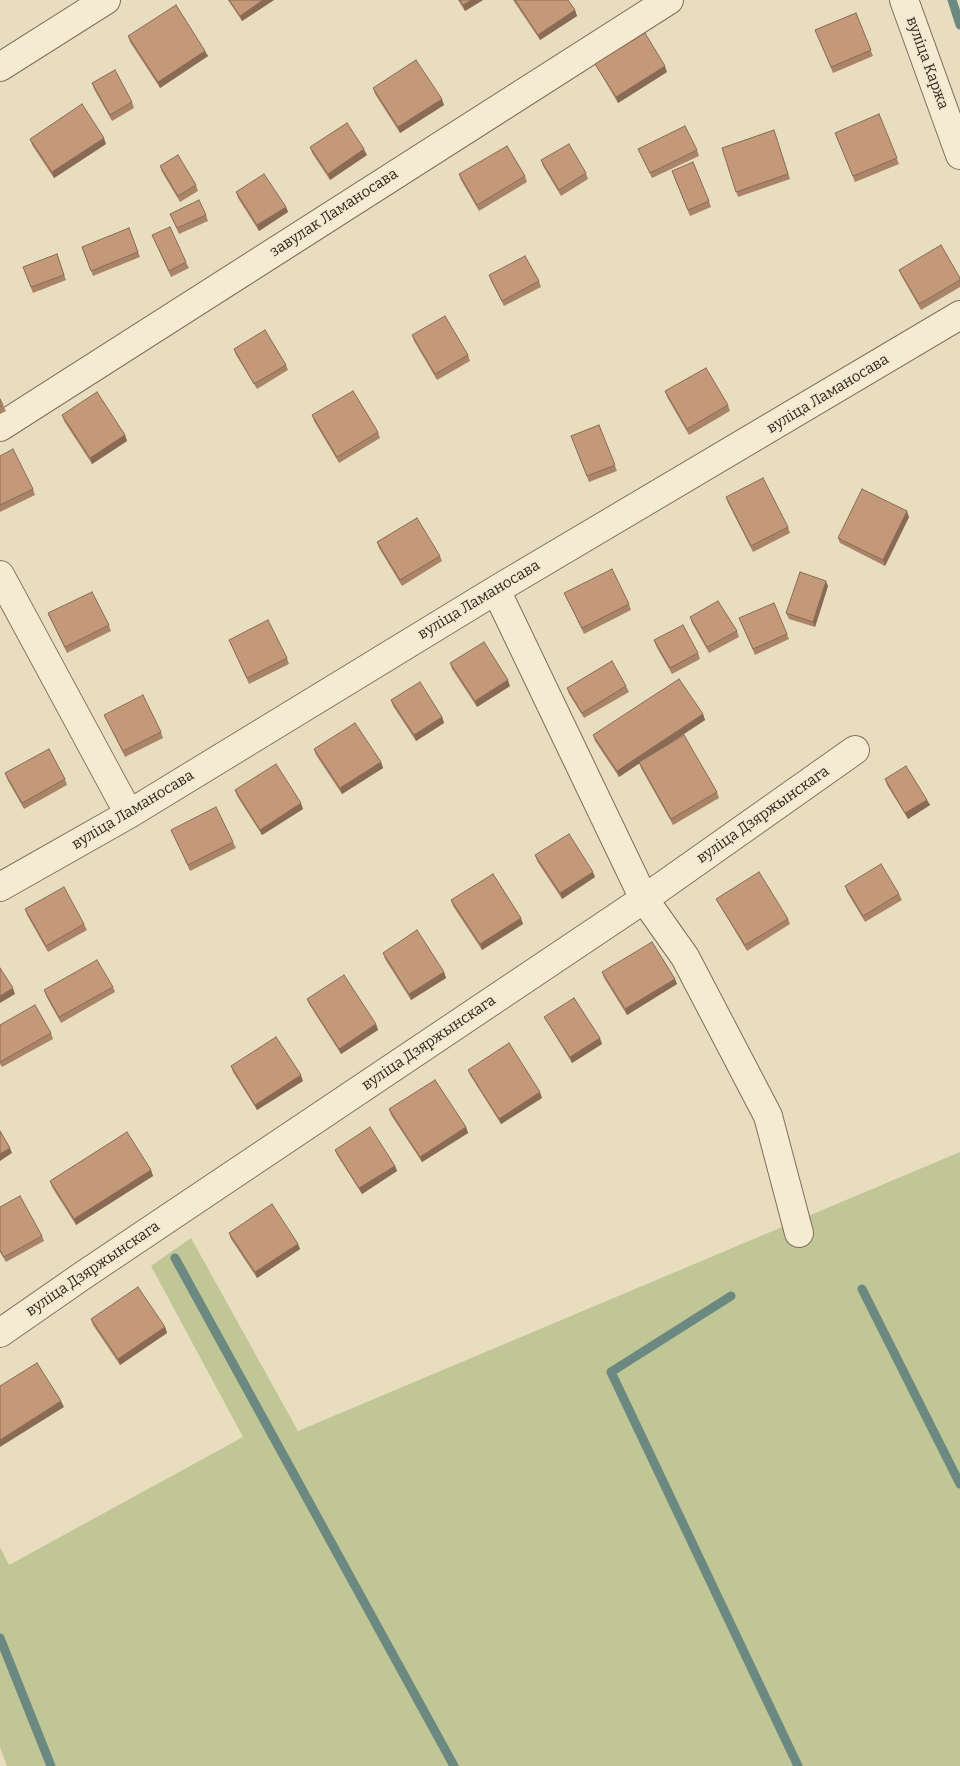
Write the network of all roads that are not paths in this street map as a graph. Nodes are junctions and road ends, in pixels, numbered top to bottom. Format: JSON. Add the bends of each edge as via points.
{"nodes":[{"id":1,"x":106,"y":0,"type":"edge"},
{"id":2,"x":669,"y":0,"type":"edge"},
{"id":3,"x":904,"y":0,"type":"edge"},
{"id":4,"x":0,"y":67,"type":"edge"},
{"id":5,"x":960,"y":155,"type":"edge"},
{"id":6,"x":960,"y":315,"type":"edge"},
{"id":7,"x":0,"y":427,"type":"edge"},
{"id":8,"x":0,"y":575,"type":"edge"},
{"id":9,"x":496,"y":590,"type":"junction"},
{"id":10,"x":855,"y":750,"type":"dead end"},
{"id":11,"x":128,"y":814,"type":"junction"},
{"id":12,"x":0,"y":887,"type":"edge"},
{"id":13,"x":644,"y":899,"type":"junction"},
{"id":14,"x":799,"y":1233,"type":"dead end"},
{"id":15,"x":0,"y":1333,"type":"edge"}],
"edges":[{"from":1,"to":4,"type":"street"},
{"from":2,"to":7,"type":"street","name":"завулак Ламаносава"},
{"from":3,"to":5,"type":"street","name":"вуліца Каржа"},
{"from":6,"to":9,"type":"street","name":"вуліца Ламаносава"},
{"from":8,"to":11,"type":"street"},
{"from":9,"to":11,"type":"street","name":"вуліца Ламаносава"},
{"from":9,"to":13,"type":"street"},
{"from":10,"to":13,"type":"street","name":"вуліца Дзяржынскага"},
{"from":11,"to":12,"type":"street","name":"вуліца Ламаносава"},
{"from":13,"to":14,"type":"street","via":[[685,957],[768,1116]]},
{"from":13,"to":15,"type":"street","name":"вуліца Дзяржынскага"}]}
